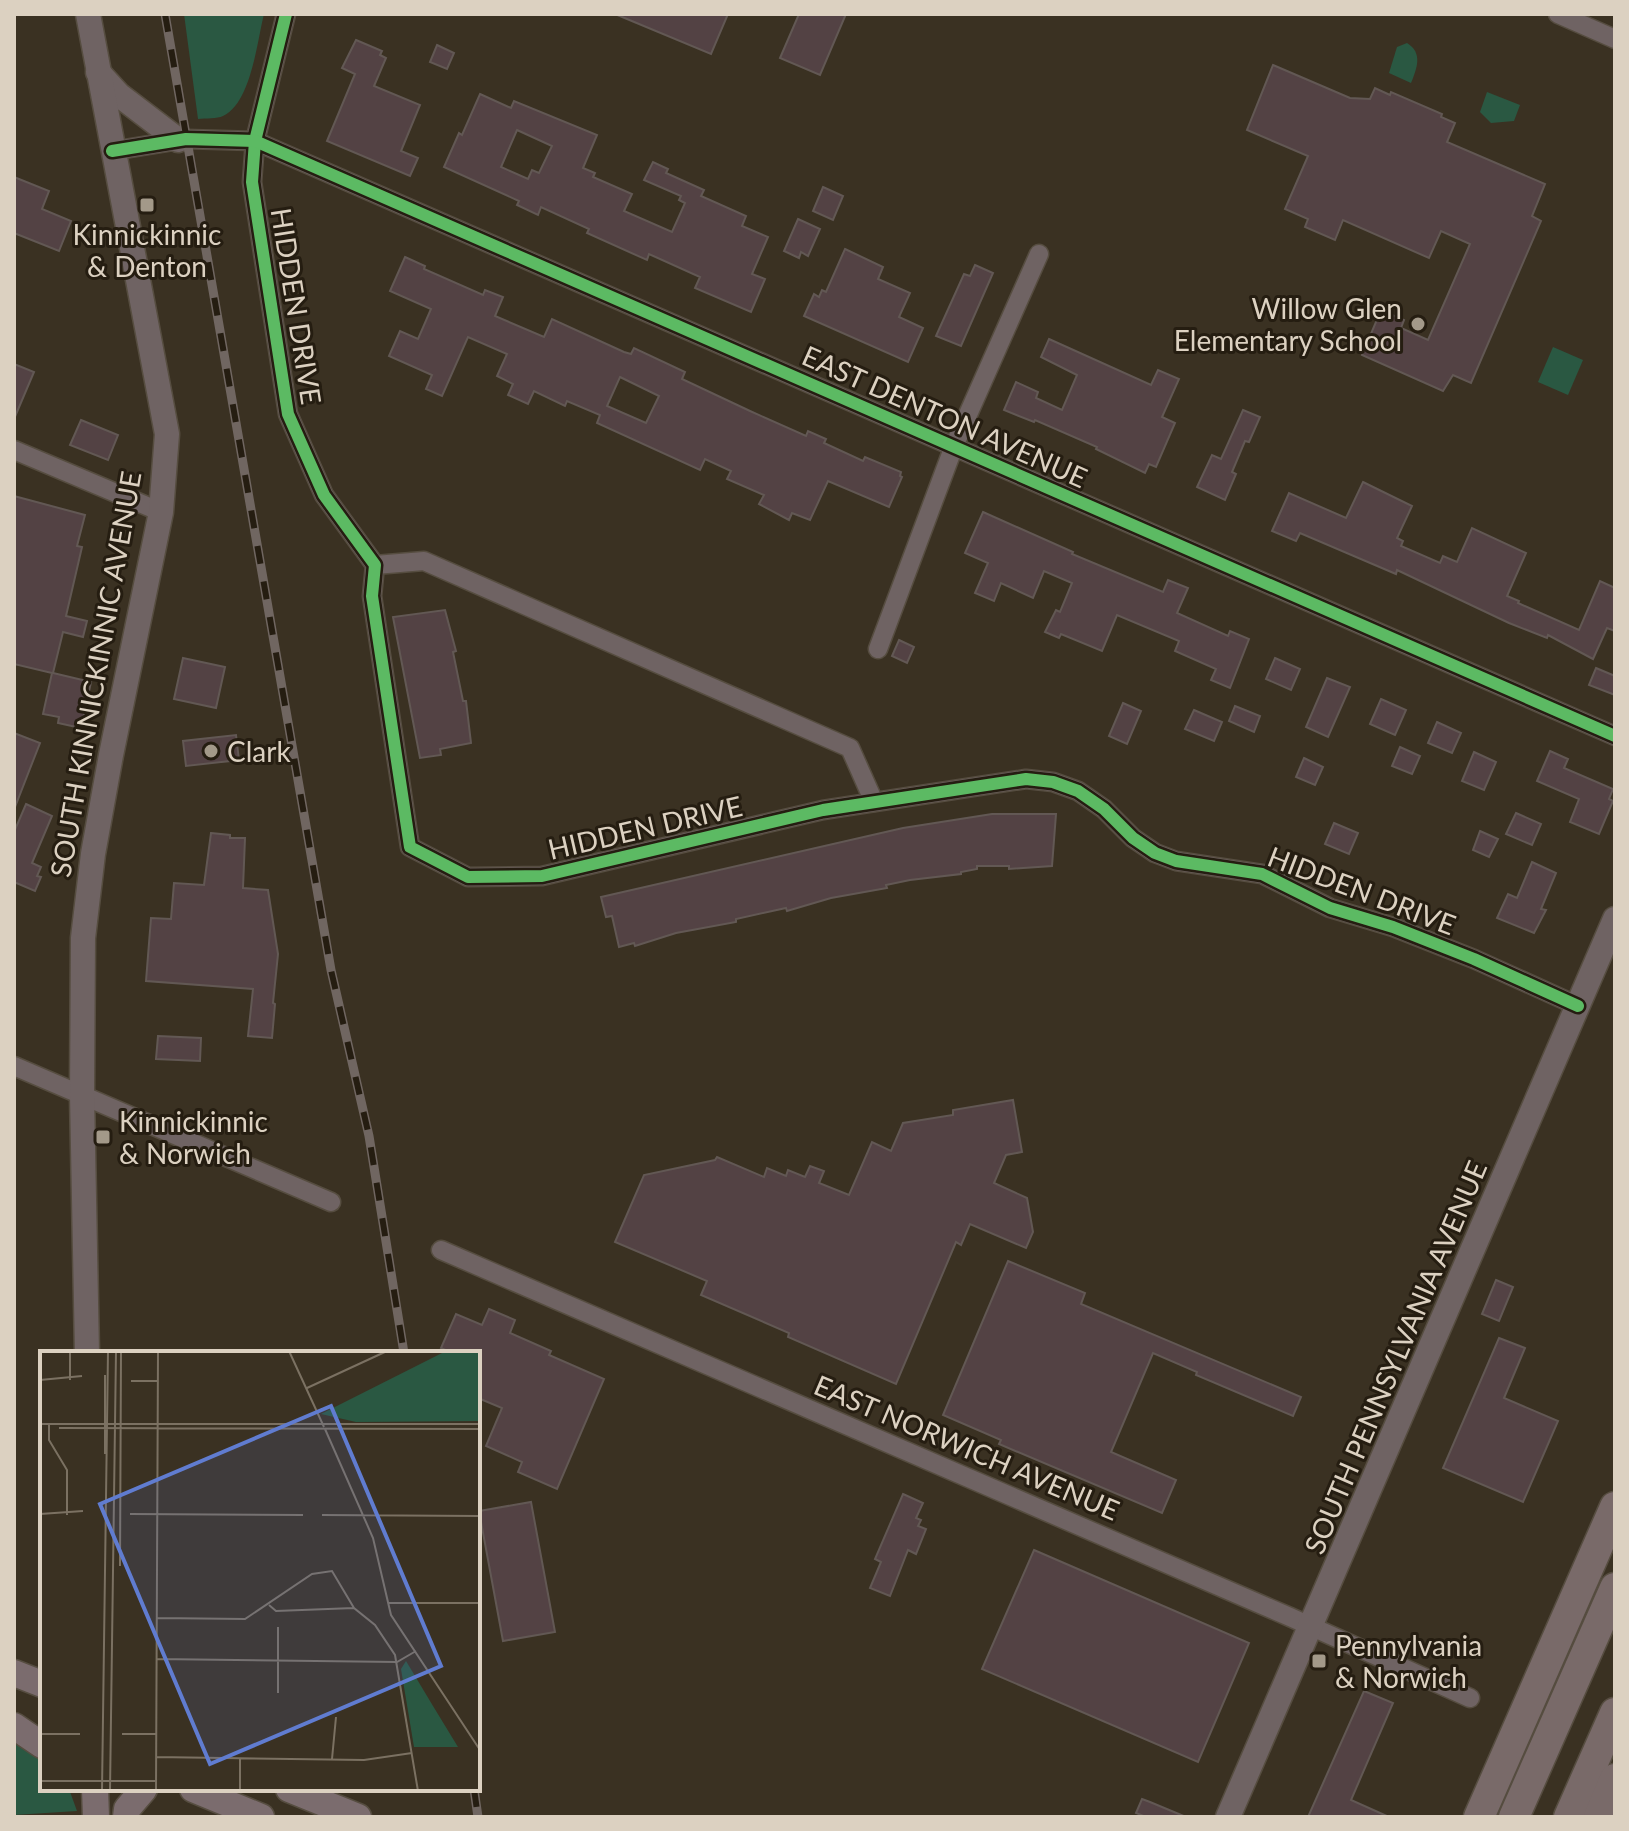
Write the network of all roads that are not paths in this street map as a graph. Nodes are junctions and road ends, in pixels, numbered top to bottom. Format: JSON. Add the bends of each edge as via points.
{"nodes":[{"id":1,"x":88,"y":14,"type":"edge"},
{"id":2,"x":286,"y":14,"type":"edge"},
{"id":3,"x":1558,"y":14,"type":"edge"},
{"id":4,"x":1615,"y":39,"type":"edge"},
{"id":5,"x":98,"y":72,"type":"junction"},
{"id":6,"x":178,"y":140,"type":"junction"},
{"id":7,"x":255,"y":141,"type":"junction"},
{"id":8,"x":112,"y":151,"type":"junction"},
{"id":9,"x":1039,"y":254,"type":"dead end"},
{"id":10,"x":954,"y":446,"type":"junction"},
{"id":11,"x":14,"y":450,"type":"edge"},
{"id":12,"x":161,"y":512,"type":"junction"},
{"id":13,"x":375,"y":565,"type":"junction"},
{"id":14,"x":878,"y":649,"type":"dead end"},
{"id":15,"x":1615,"y":736,"type":"edge"},
{"id":16,"x":874,"y":802,"type":"junction"},
{"id":17,"x":1615,"y":919,"type":"edge"},
{"id":18,"x":1578,"y":1006,"type":"junction"},
{"id":19,"x":14,"y":1066,"type":"edge"},
{"id":20,"x":82,"y":1095,"type":"junction"},
{"id":21,"x":331,"y":1202,"type":"dead end"},
{"id":22,"x":441,"y":1250,"type":"dead end"},
{"id":23,"x":87,"y":1351,"type":"edge"},
{"id":24,"x":1615,"y":1507,"type":"edge"},
{"id":25,"x":1615,"y":1588,"type":"edge"},
{"id":26,"x":1312,"y":1626,"type":"junction"},
{"id":27,"x":1470,"y":1698,"type":"dead end"},
{"id":28,"x":1615,"y":1713,"type":"edge"},
{"id":29,"x":14,"y":1714,"type":"edge"},
{"id":30,"x":40,"y":1725,"type":"edge"},
{"id":31,"x":14,"y":1726,"type":"edge"},
{"id":32,"x":40,"y":1744,"type":"edge"},
{"id":33,"x":1615,"y":1779,"type":"edge"},
{"id":34,"x":142,"y":1791,"type":"edge"},
{"id":35,"x":198,"y":1791,"type":"edge"},
{"id":36,"x":294,"y":1791,"type":"edge"},
{"id":37,"x":126,"y":1817,"type":"edge"},
{"id":38,"x":261,"y":1817,"type":"edge"},
{"id":39,"x":358,"y":1817,"type":"edge"},
{"id":40,"x":1228,"y":1817,"type":"edge"},
{"id":41,"x":1479,"y":1817,"type":"edge"},
{"id":42,"x":1514,"y":1817,"type":"edge"},
{"id":43,"x":1569,"y":1817,"type":"edge"},
{"id":44,"x":1599,"y":1817,"type":"edge"}],
"edges":[{"from":1,"to":5,"type":"street","name":"SOUTH KINNICKINNIC AVENUE"},
{"from":2,"to":7,"type":"street","name":"HIDDEN DRIVE"},
{"from":3,"to":4,"type":"street"},
{"from":5,"to":6,"type":"street"},
{"from":5,"to":8,"type":"street","name":"SOUTH KINNICKINNIC AVENUE"},
{"from":6,"to":7,"type":"street"},
{"from":6,"to":8,"type":"street"},
{"from":7,"to":10,"type":"street","name":"EAST DENTON AVENUE"},
{"from":7,"to":13,"type":"street","name":"HIDDEN DRIVE","via":[[252,182],[288,414],[324,495]]},
{"from":8,"to":12,"type":"street","name":"SOUTH KINNICKINNIC AVENUE","via":[[167,434]]},
{"from":9,"to":10,"type":"street"},
{"from":10,"to":14,"type":"street"},
{"from":10,"to":15,"type":"street","name":"EAST DENTON AVENUE"},
{"from":11,"to":12,"type":"street"},
{"from":12,"to":20,"type":"street","name":"SOUTH KINNICKINNIC AVENUE","via":[[93,854],[83,938]]},
{"from":13,"to":16,"type":"street","via":[[424,561],[850,748]]},
{"from":13,"to":16,"type":"street","name":"HIDDEN DRIVE","via":[[372,596],[410,847],[468,877],[542,876]]},
{"from":16,"to":18,"type":"street","name":"HIDDEN DRIVE","via":[[1026,779],[1053,782],[1104,809],[1155,853],[1262,874],[1330,908],[1447,948]]},
{"from":17,"to":18,"type":"street","name":"SOUTH PENNSYLVANIA AVENUE"},
{"from":18,"to":26,"type":"street","name":"SOUTH PENNSYLVANIA AVENUE"},
{"from":19,"to":20,"type":"street"},
{"from":20,"to":21,"type":"street"},
{"from":20,"to":23,"type":"street","name":"SOUTH KINNICKINNIC AVENUE"},
{"from":22,"to":26,"type":"street","name":"EAST NORWICH AVENUE"},
{"from":24,"to":41,"type":"main road"},
{"from":25,"to":42,"type":"main road"},
{"from":26,"to":27,"type":"street","name":"EAST NORWICH AVENUE"},
{"from":26,"to":40,"type":"street","name":"SOUTH PENNSYLVANIA AVENUE"},
{"from":28,"to":43,"type":"main road"},
{"from":29,"to":30,"type":"main road"},
{"from":31,"to":32,"type":"main road"},
{"from":33,"to":44,"type":"main road"},
{"from":34,"to":37,"type":"main road"},
{"from":35,"to":38,"type":"main road"},
{"from":36,"to":39,"type":"main road"}]}
